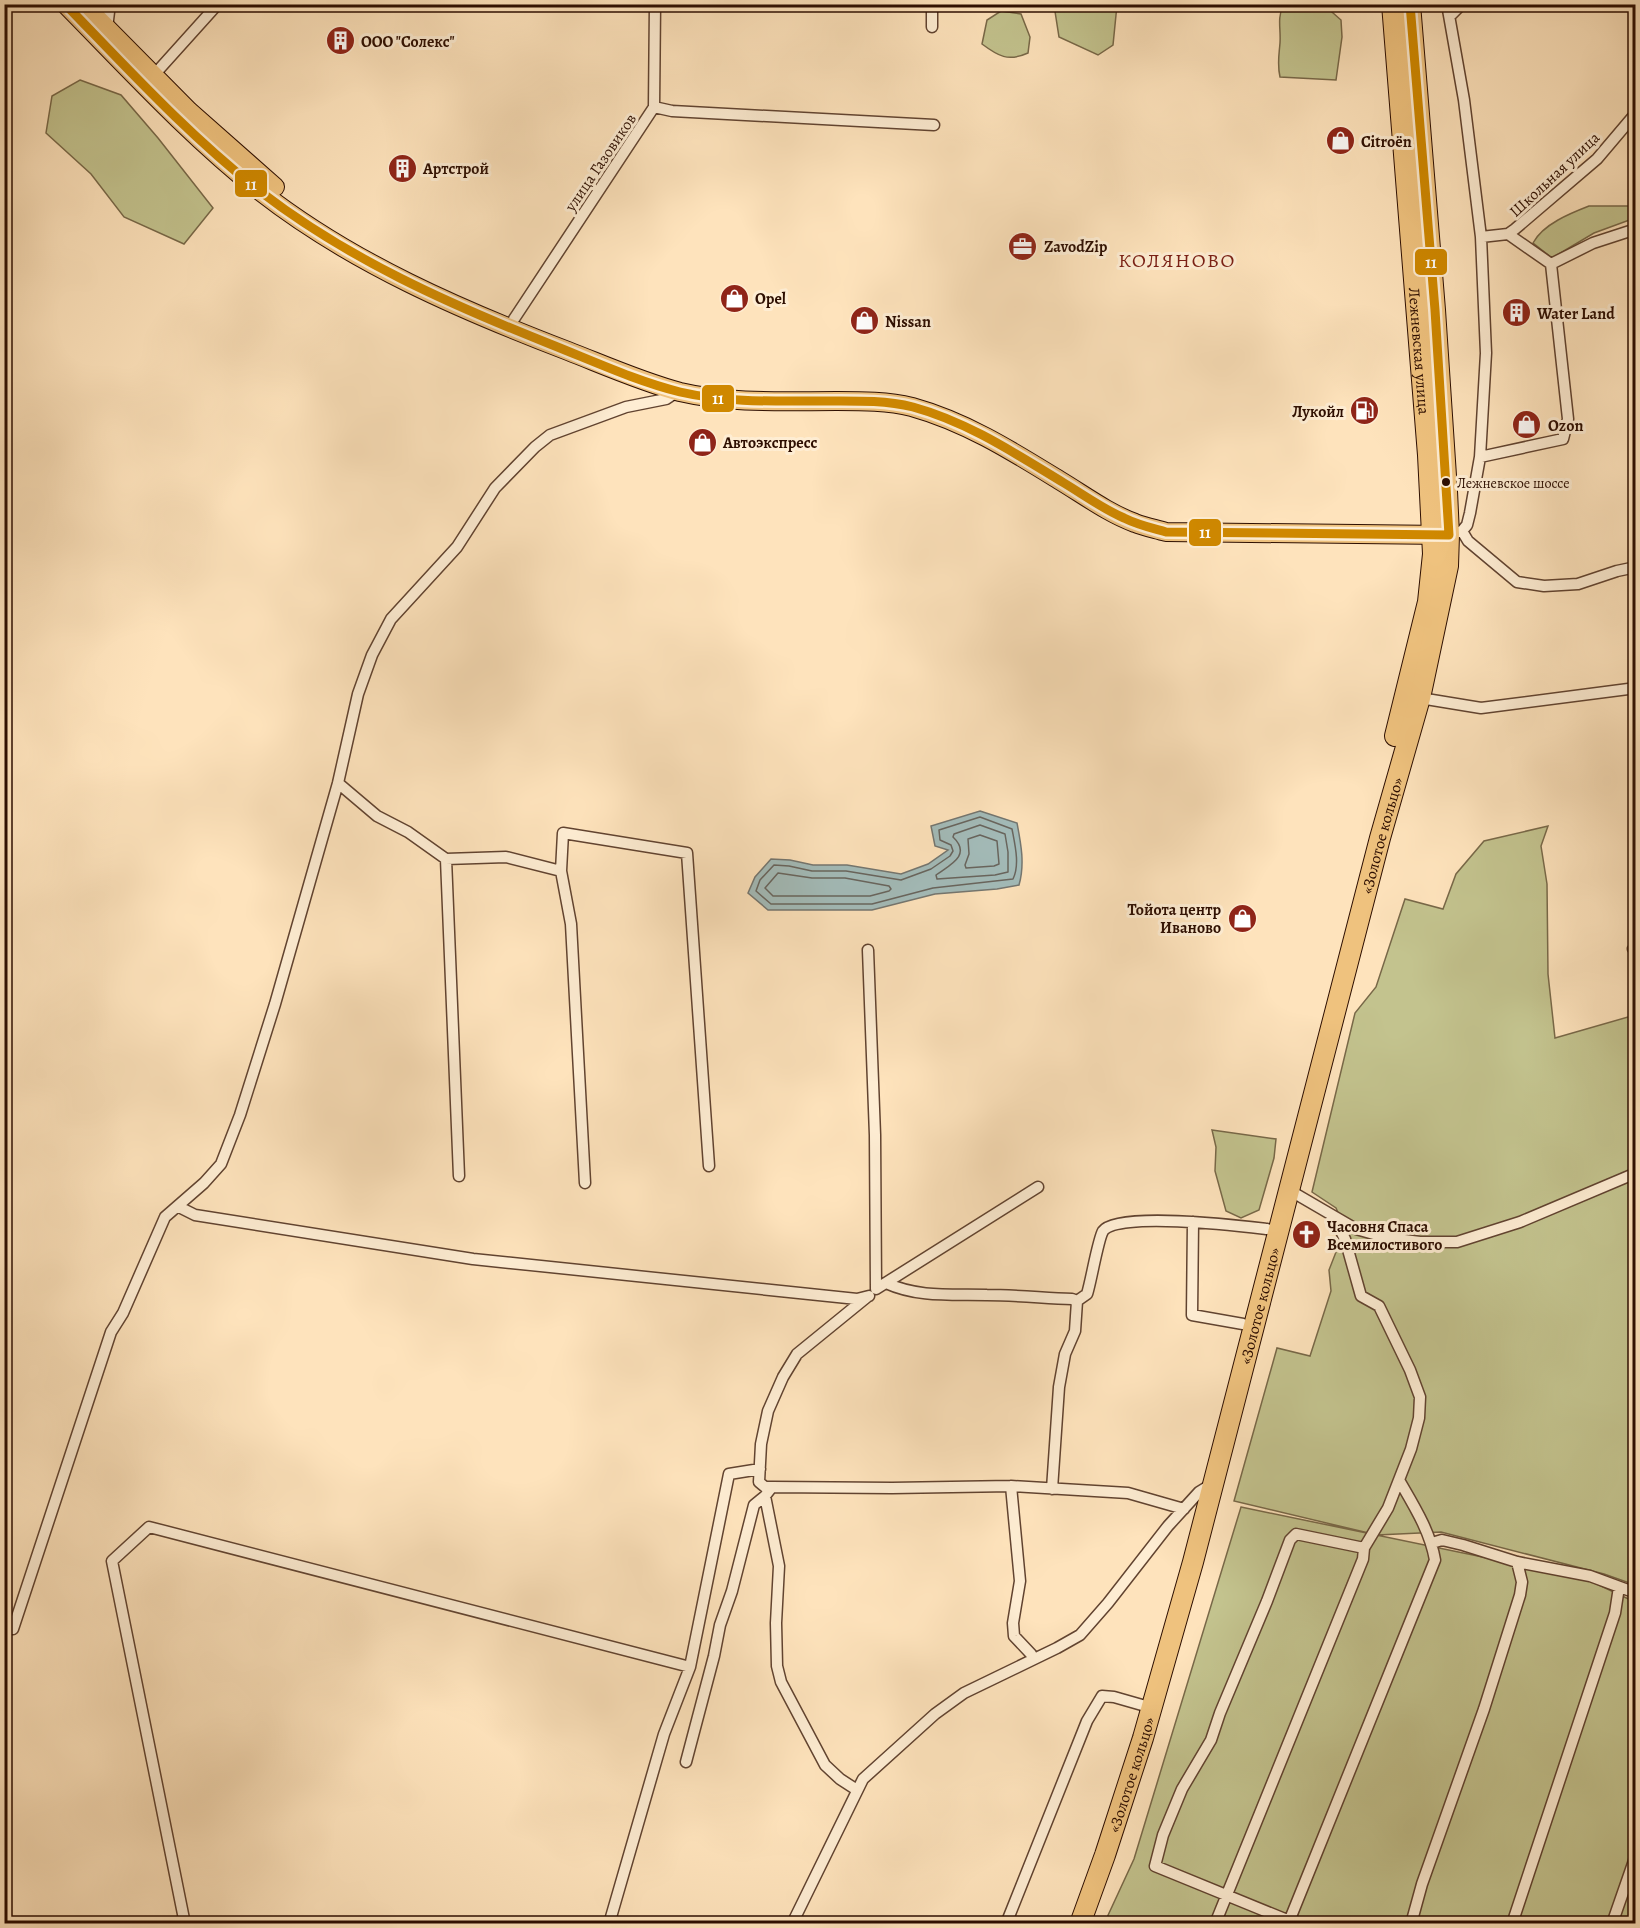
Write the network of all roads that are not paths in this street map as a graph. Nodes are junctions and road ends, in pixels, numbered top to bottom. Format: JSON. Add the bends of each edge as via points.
{"nodes":[{"id":1,"x":65,"y":4,"type":"edge"},
{"id":2,"x":83,"y":4,"type":"edge"},
{"id":3,"x":110,"y":4,"type":"edge"},
{"id":4,"x":656,"y":4,"type":"edge"},
{"id":5,"x":932,"y":4,"type":"edge"},
{"id":6,"x":1392,"y":4,"type":"edge"},
{"id":7,"x":1410,"y":4,"type":"edge"},
{"id":8,"x":1447,"y":4,"type":"edge"},
{"id":9,"x":1462,"y":4,"type":"edge"},
{"id":10,"x":217,"y":5,"type":"edge"},
{"id":11,"x":1450,"y":16,"type":"junction"},
{"id":12,"x":932,"y":27,"type":"dead end"},
{"id":13,"x":107,"y":28,"type":"junction"},
{"id":14,"x":154,"y":75,"type":"junction"},
{"id":15,"x":654,"y":107,"type":"junction"},
{"id":16,"x":1635,"y":113,"type":"edge"},
{"id":17,"x":934,"y":126,"type":"dead end"},
{"id":18,"x":1635,"y":229,"type":"edge"},
{"id":19,"x":1508,"y":234,"type":"junction"},
{"id":20,"x":1481,"y":237,"type":"junction"},
{"id":21,"x":1551,"y":264,"type":"junction"},
{"id":22,"x":514,"y":319,"type":"junction"},
{"id":23,"x":680,"y":386,"type":"junction"},
{"id":24,"x":1480,"y":457,"type":"junction"},
{"id":25,"x":1445,"y":531,"type":"junction"},
{"id":26,"x":1635,"y":567,"type":"edge"},
{"id":27,"x":1635,"y":688,"type":"edge"},
{"id":28,"x":1416,"y":692,"type":"junction"},
{"id":29,"x":338,"y":783,"type":"junction"},
{"id":30,"x":446,"y":860,"type":"junction"},
{"id":31,"x":561,"y":871,"type":"junction"},
{"id":32,"x":868,"y":950,"type":"dead end"},
{"id":33,"x":710,"y":1166,"type":"dead end"},
{"id":34,"x":1635,"y":1173,"type":"edge"},
{"id":35,"x":459,"y":1176,"type":"dead end"},
{"id":36,"x":585,"y":1183,"type":"dead end"},
{"id":37,"x":1038,"y":1187,"type":"dead end"},
{"id":38,"x":1289,"y":1190,"type":"junction"},
{"id":39,"x":179,"y":1207,"type":"junction"},
{"id":40,"x":1334,"y":1218,"type":"junction"},
{"id":41,"x":1192,"y":1222,"type":"junction"},
{"id":42,"x":1267,"y":1229,"type":"junction"},
{"id":43,"x":877,"y":1290,"type":"junction"},
{"id":44,"x":1077,"y":1301,"type":"junction"},
{"id":45,"x":1243,"y":1324,"type":"junction"},
{"id":46,"x":760,"y":1469,"type":"junction"},
{"id":47,"x":1399,"y":1480,"type":"junction"},
{"id":48,"x":1011,"y":1486,"type":"junction"},
{"id":49,"x":1206,"y":1488,"type":"junction"},
{"id":50,"x":1052,"y":1489,"type":"junction"},
{"id":51,"x":769,"y":1492,"type":"junction"},
{"id":52,"x":1184,"y":1509,"type":"junction"},
{"id":53,"x":1432,"y":1543,"type":"junction"},
{"id":54,"x":1364,"y":1548,"type":"junction"},
{"id":55,"x":1517,"y":1562,"type":"junction"},
{"id":56,"x":1619,"y":1587,"type":"junction"},
{"id":57,"x":1635,"y":1593,"type":"edge"},
{"id":58,"x":13,"y":1629,"type":"dead end"},
{"id":59,"x":1033,"y":1659,"type":"junction"},
{"id":60,"x":690,"y":1667,"type":"junction"},
{"id":61,"x":1142,"y":1705,"type":"junction"},
{"id":62,"x":686,"y":1762,"type":"dead end"},
{"id":63,"x":857,"y":1790,"type":"junction"},
{"id":64,"x":1635,"y":1855,"type":"edge"},
{"id":65,"x":1226,"y":1894,"type":"junction"},
{"id":66,"x":1292,"y":1922,"type":"edge"},
{"id":67,"x":185,"y":1923,"type":"edge"},
{"id":68,"x":609,"y":1923,"type":"edge"},
{"id":69,"x":792,"y":1923,"type":"edge"},
{"id":70,"x":1006,"y":1923,"type":"edge"},
{"id":71,"x":1067,"y":1923,"type":"edge"},
{"id":72,"x":1080,"y":1923,"type":"edge"},
{"id":73,"x":1215,"y":1923,"type":"edge"},
{"id":74,"x":1411,"y":1923,"type":"edge"},
{"id":75,"x":1512,"y":1923,"type":"edge"},
{"id":76,"x":1612,"y":1923,"type":"edge"}],
"edges":[{"from":1,"to":23,"type":"main road","via":[[170,111],[260,191],[296,217],[425,291],[516,331]]},
{"from":2,"to":13,"type":"main road"},
{"from":3,"to":13,"type":"street"},
{"from":4,"to":15,"type":"street","name":"улица Газовиков"},
{"from":5,"to":12,"type":"street"},
{"from":6,"to":25,"type":"highway","name":"Лежневская улица"},
{"from":7,"to":25,"type":"highway","name":"Лежневская улица","via":[[1435,310]]},
{"from":8,"to":11,"type":"street"},
{"from":9,"to":11,"type":"street"},
{"from":10,"to":14,"type":"street"},
{"from":11,"to":20,"type":"street"},
{"from":13,"to":14,"type":"main road"},
{"from":14,"to":22,"type":"main road","via":[[270,184],[309,212],[393,263]]},
{"from":15,"to":17,"type":"street"},
{"from":15,"to":22,"type":"street","name":"улица Газовиков"},
{"from":16,"to":19,"type":"street","name":"Школьная улица","via":[[1597,159]]},
{"from":18,"to":21,"type":"street","via":[[1593,243]]},
{"from":19,"to":20,"type":"street","name":"Школьная улица"},
{"from":19,"to":21,"type":"street"},
{"from":20,"to":24,"type":"street","via":[[1486,353]]},
{"from":21,"to":24,"type":"street","via":[[1568,419],[1563,439]]},
{"from":22,"to":23,"type":"main road"},
{"from":23,"to":25,"type":"main road","via":[[901,395],[941,405],[1015,442],[1129,511],[1153,521]]},
{"from":23,"to":29,"type":"street","via":[[666,399],[626,407],[550,435],[495,488],[457,547],[392,619],[372,655],[358,694]]},
{"from":24,"to":25,"type":"street","via":[[1467,525]]},
{"from":25,"to":26,"type":"street","via":[[1468,541],[1517,582],[1544,586],[1578,584]]},
{"from":25,"to":28,"type":"highway","name":"Лежневская улица","via":[[1448,566]]},
{"from":27,"to":28,"type":"street","via":[[1481,708]]},
{"from":28,"to":38,"type":"highway","name":"«Золотое кольцо»"},
{"from":28,"to":42,"type":"highway","name":"«Золотое кольцо»"},
{"from":29,"to":30,"type":"street","via":[[376,816],[408,832]]},
{"from":29,"to":39,"type":"street","via":[[240,1115],[221,1164]]},
{"from":30,"to":31,"type":"street","via":[[506,857]]},
{"from":30,"to":35,"type":"street"},
{"from":31,"to":33,"type":"street","via":[[563,833],[687,853]]},
{"from":31,"to":36,"type":"street","via":[[571,924]]},
{"from":32,"to":43,"type":"street"},
{"from":34,"to":40,"type":"street","via":[[1520,1222],[1457,1242],[1388,1238]]},
{"from":37,"to":43,"type":"street"},
{"from":38,"to":40,"type":"street"},
{"from":38,"to":49,"type":"highway","name":"«Золотое кольцо»"},
{"from":39,"to":43,"type":"street","via":[[195,1215],[473,1259],[856,1299]]},
{"from":39,"to":58,"type":"street","via":[[165,1217],[111,1332]]},
{"from":40,"to":47,"type":"street","via":[[1345,1239],[1361,1296],[1379,1306],[1420,1397],[1419,1418]]},
{"from":41,"to":42,"type":"street"},
{"from":41,"to":44,"type":"street","via":[[1113,1224],[1103,1231],[1088,1294]]},
{"from":41,"to":45,"type":"street","via":[[1192,1314]]},
{"from":42,"to":45,"type":"highway","name":"«Золотое кольцо»"},
{"from":43,"to":44,"type":"street"},
{"from":43,"to":46,"type":"street","via":[[796,1354],[768,1411]]},
{"from":44,"to":50,"type":"street","via":[[1075,1331],[1065,1354],[1059,1387]]},
{"from":45,"to":49,"type":"highway","name":"«Золотое кольцо»"},
{"from":46,"to":51,"type":"street","via":[[759,1482]]},
{"from":46,"to":60,"type":"street","via":[[729,1474]]},
{"from":47,"to":53,"type":"street"},
{"from":47,"to":54,"type":"street","via":[[1388,1508]]},
{"from":48,"to":50,"type":"street"},
{"from":48,"to":51,"type":"street"},
{"from":48,"to":59,"type":"street","via":[[1020,1581],[1014,1636]]},
{"from":49,"to":52,"type":"street"},
{"from":49,"to":61,"type":"highway","name":"«Золотое кольцо»"},
{"from":49,"to":72,"type":"highway","name":"«Золотое кольцо»","via":[[1149,1718]]},
{"from":50,"to":52,"type":"street","via":[[1128,1493]]},
{"from":51,"to":62,"type":"street","via":[[754,1505]]},
{"from":51,"to":63,"type":"street","via":[[779,1566],[776,1623],[781,1682],[825,1765]]},
{"from":52,"to":59,"type":"street","via":[[1080,1635]]},
{"from":53,"to":55,"type":"street","via":[[1442,1540]]},
{"from":53,"to":66,"type":"street","via":[[1435,1560],[1427,1582]]},
{"from":54,"to":65,"type":"street","via":[[1363,1559]]},
{"from":54,"to":65,"type":"street","via":[[1296,1534],[1290,1540],[1211,1740],[1182,1789],[1163,1835],[1155,1866]]},
{"from":55,"to":56,"type":"street","via":[[1590,1576]]},
{"from":55,"to":74,"type":"street","via":[[1522,1582],[1520,1595]]},
{"from":56,"to":57,"type":"street"},
{"from":56,"to":75,"type":"street","via":[[1612,1623]]},
{"from":59,"to":63,"type":"street","via":[[964,1694],[935,1714],[863,1779]]},
{"from":60,"to":67,"type":"street","via":[[149,1527],[112,1561]]},
{"from":60,"to":68,"type":"street","via":[[664,1734]]},
{"from":61,"to":70,"type":"street","via":[[1102,1696],[1087,1721]]},
{"from":61,"to":71,"type":"highway","name":"«Золотое кольцо»"},
{"from":63,"to":69,"type":"street"},
{"from":64,"to":76,"type":"street"},
{"from":65,"to":66,"type":"street"},
{"from":65,"to":73,"type":"street"}]}
